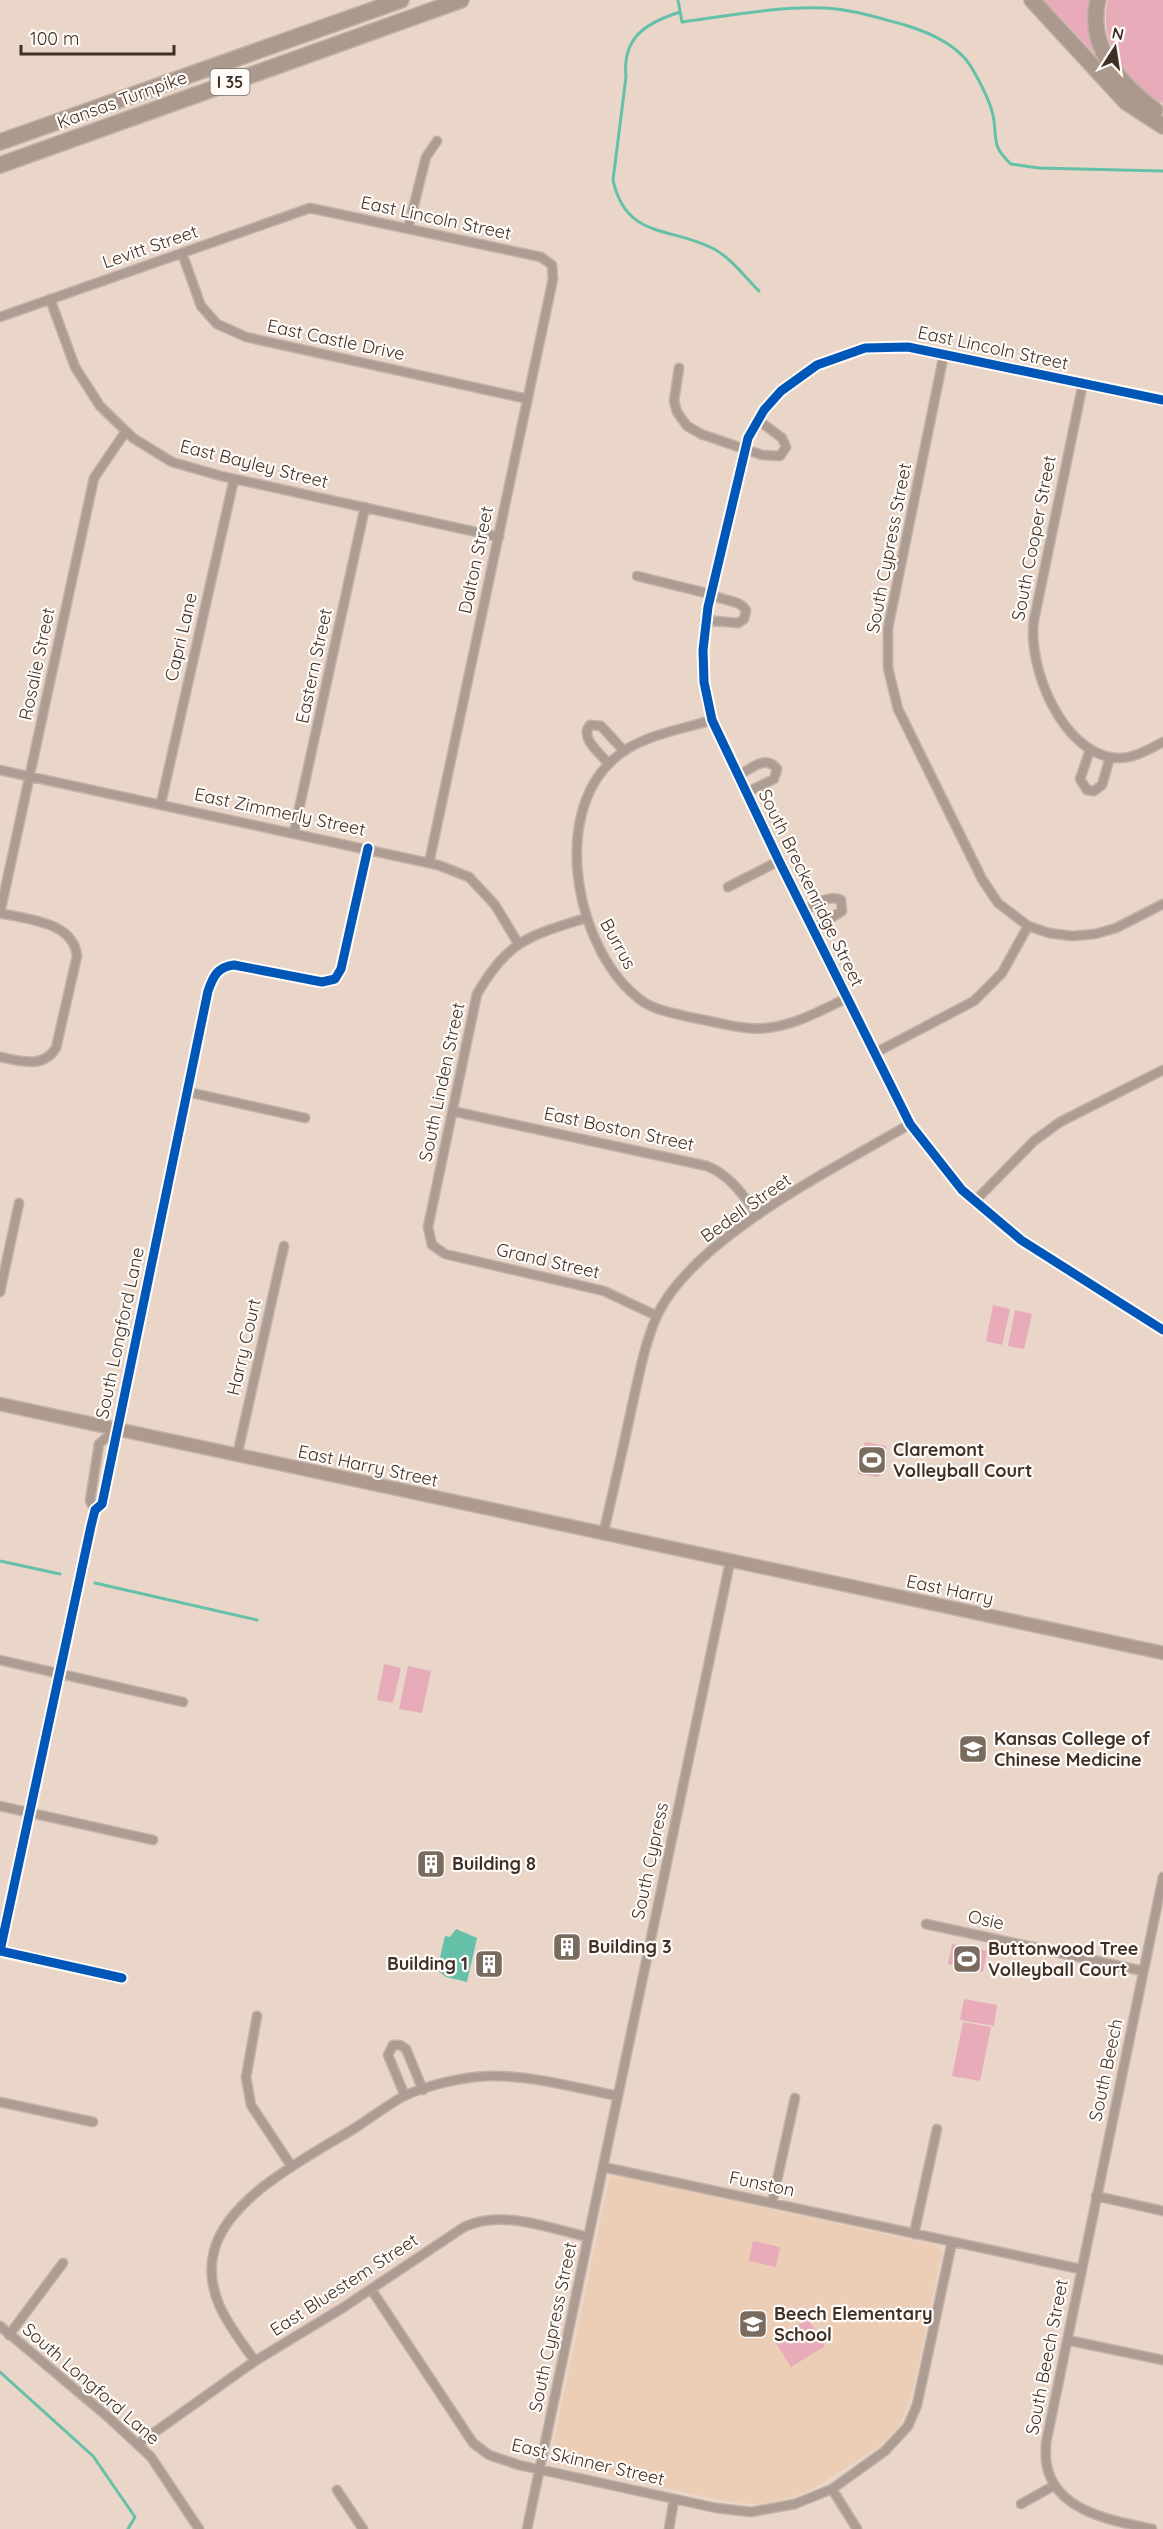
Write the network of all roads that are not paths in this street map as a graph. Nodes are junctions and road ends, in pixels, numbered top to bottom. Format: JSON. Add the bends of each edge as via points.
{"nodes":[{"id":1,"x":401,"y":0,"type":"edge"},
{"id":2,"x":461,"y":0,"type":"edge"},
{"id":3,"x":1032,"y":0,"type":"edge"},
{"id":4,"x":1098,"y":0,"type":"edge"},
{"id":5,"x":1163,"y":114,"type":"edge"},
{"id":6,"x":1163,"y":126,"type":"edge"},
{"id":7,"x":437,"y":141,"type":"dead end"},
{"id":8,"x":0,"y":142,"type":"edge"},
{"id":9,"x":0,"y":165,"type":"edge"},
{"id":10,"x":310,"y":208,"type":"joint"},
{"id":11,"x":408,"y":229,"type":"junction"},
{"id":12,"x":182,"y":253,"type":"junction"},
{"id":13,"x":552,"y":265,"type":"joint"},
{"id":14,"x":50,"y":299,"type":"junction"},
{"id":15,"x":0,"y":317,"type":"edge"},
{"id":16,"x":944,"y":354,"type":"junction"},
{"id":17,"x":818,"y":364,"type":"joint"},
{"id":18,"x":679,"y":368,"type":"dead end"},
{"id":19,"x":1083,"y":383,"type":"junction"},
{"id":20,"x":528,"y":399,"type":"junction"},
{"id":21,"x":1163,"y":400,"type":"edge"},
{"id":22,"x":758,"y":420,"type":"junction"},
{"id":23,"x":126,"y":431,"type":"junction"},
{"id":24,"x":744,"y":448,"type":"junction"},
{"id":25,"x":234,"y":479,"type":"junction"},
{"id":26,"x":365,"y":507,"type":"junction"},
{"id":27,"x":499,"y":537,"type":"junction"},
{"id":28,"x":637,"y":576,"type":"dead end"},
{"id":29,"x":711,"y":594,"type":"junction"},
{"id":30,"x":705,"y":620,"type":"junction"},
{"id":31,"x":712,"y":720,"type":"junction"},
{"id":32,"x":1163,"y":742,"type":"edge"},
{"id":33,"x":1090,"y":750,"type":"junction"},
{"id":34,"x":624,"y":751,"type":"junction"},
{"id":35,"x":1110,"y":757,"type":"junction"},
{"id":36,"x":609,"y":764,"type":"junction"},
{"id":37,"x":0,"y":770,"type":"edge"},
{"id":38,"x":30,"y":776,"type":"junction"},
{"id":39,"x":738,"y":776,"type":"junction"},
{"id":40,"x":746,"y":793,"type":"junction"},
{"id":41,"x":161,"y":804,"type":"junction"},
{"id":42,"x":294,"y":832,"type":"junction"},
{"id":43,"x":368,"y":848,"type":"junction"},
{"id":44,"x":779,"y":861,"type":"junction"},
{"id":45,"x":429,"y":863,"type":"junction"},
{"id":46,"x":728,"y":888,"type":"dead end"},
{"id":47,"x":1163,"y":904,"type":"edge"},
{"id":48,"x":804,"y":911,"type":"junction"},
{"id":49,"x":0,"y":913,"type":"edge"},
{"id":50,"x":586,"y":918,"type":"junction"},
{"id":51,"x":1028,"y":926,"type":"junction"},
{"id":52,"x":813,"y":929,"type":"junction"},
{"id":53,"x":518,"y":943,"type":"junction"},
{"id":54,"x":847,"y":998,"type":"junction"},
{"id":55,"x":874,"y":1053,"type":"junction"},
{"id":56,"x":0,"y":1057,"type":"edge"},
{"id":57,"x":1163,"y":1070,"type":"edge"},
{"id":58,"x":188,"y":1092,"type":"junction"},
{"id":59,"x":452,"y":1111,"type":"junction"},
{"id":60,"x":305,"y":1118,"type":"dead end"},
{"id":61,"x":910,"y":1124,"type":"junction"},
{"id":62,"x":974,"y":1202,"type":"junction"},
{"id":63,"x":19,"y":1203,"type":"dead end"},
{"id":64,"x":758,"y":1215,"type":"junction"},
{"id":65,"x":432,"y":1242,"type":"joint"},
{"id":66,"x":284,"y":1246,"type":"dead end"},
{"id":67,"x":0,"y":1292,"type":"edge"},
{"id":68,"x":657,"y":1316,"type":"junction"},
{"id":69,"x":1163,"y":1330,"type":"edge"},
{"id":70,"x":0,"y":1404,"type":"edge"},
{"id":71,"x":116,"y":1429,"type":"junction"},
{"id":72,"x":237,"y":1456,"type":"junction"},
{"id":73,"x":95,"y":1510,"type":"junction"},
{"id":74,"x":603,"y":1535,"type":"junction"},
{"id":75,"x":730,"y":1562,"type":"junction"},
{"id":76,"x":1163,"y":1653,"type":"edge"},
{"id":77,"x":0,"y":1660,"type":"edge"},
{"id":78,"x":59,"y":1674,"type":"junction"},
{"id":79,"x":183,"y":1702,"type":"dead end"},
{"id":80,"x":0,"y":1806,"type":"edge"},
{"id":81,"x":30,"y":1813,"type":"junction"},
{"id":82,"x":153,"y":1840,"type":"dead end"},
{"id":83,"x":1163,"y":1877,"type":"edge"},
{"id":84,"x":926,"y":1924,"type":"dead end"},
{"id":85,"x":0,"y":1951,"type":"edge"},
{"id":86,"x":1143,"y":1971,"type":"junction"},
{"id":87,"x":122,"y":1978,"type":"dead end"},
{"id":88,"x":257,"y":2016,"type":"dead end"},
{"id":89,"x":423,"y":2090,"type":"junction"},
{"id":90,"x":405,"y":2096,"type":"junction"},
{"id":91,"x":618,"y":2096,"type":"junction"},
{"id":92,"x":795,"y":2098,"type":"dead end"},
{"id":93,"x":0,"y":2102,"type":"edge"},
{"id":94,"x":93,"y":2122,"type":"dead end"},
{"id":95,"x":937,"y":2129,"type":"dead end"},
{"id":96,"x":292,"y":2167,"type":"junction"},
{"id":97,"x":603,"y":2167,"type":"junction"},
{"id":98,"x":1096,"y":2196,"type":"junction"},
{"id":99,"x":772,"y":2203,"type":"junction"},
{"id":100,"x":1163,"y":2211,"type":"edge"},
{"id":101,"x":914,"y":2234,"type":"junction"},
{"id":102,"x":588,"y":2237,"type":"junction"},
{"id":103,"x":952,"y":2242,"type":"junction"},
{"id":104,"x":63,"y":2263,"type":"dead end"},
{"id":105,"x":1080,"y":2269,"type":"junction"},
{"id":106,"x":371,"y":2289,"type":"junction"},
{"id":107,"x":0,"y":2326,"type":"edge"},
{"id":108,"x":9,"y":2335,"type":"junction"},
{"id":109,"x":1067,"y":2340,"type":"junction"},
{"id":110,"x":1163,"y":2360,"type":"edge"},
{"id":111,"x":255,"y":2361,"type":"junction"},
{"id":112,"x":138,"y":2444,"type":"junction"},
{"id":113,"x":539,"y":2469,"type":"junction"},
{"id":114,"x":1055,"y":2485,"type":"junction"},
{"id":115,"x":832,"y":2488,"type":"junction"},
{"id":116,"x":337,"y":2490,"type":"dead end"},
{"id":117,"x":674,"y":2499,"type":"junction"},
{"id":118,"x":1022,"y":2504,"type":"dead end"},
{"id":119,"x":199,"y":2529,"type":"edge"},
{"id":120,"x":363,"y":2529,"type":"edge"},
{"id":121,"x":527,"y":2529,"type":"edge"},
{"id":122,"x":669,"y":2529,"type":"edge"},
{"id":123,"x":857,"y":2529,"type":"edge"},
{"id":124,"x":1152,"y":2529,"type":"edge"}],
"edges":[{"from":1,"to":8,"type":"highway","name":"Kansas Turnpike","number":"I 35"},
{"from":2,"to":9,"type":"highway","name":"Kansas Turnpike","number":"I 35"},
{"from":3,"to":6,"type":"highway","via":[[1126,102]]},
{"from":4,"to":5,"type":"highway","via":[[1096,25],[1104,55],[1139,99]]},
{"from":7,"to":11,"type":"street","via":[[426,157]]},
{"from":10,"to":11,"type":"street","name":"East Lincoln Street"},
{"from":10,"to":12,"type":"street","name":"Levitt Street"},
{"from":11,"to":13,"type":"street","name":"East Lincoln Street","via":[[541,257]]},
{"from":12,"to":14,"type":"street","name":"Levitt Street"},
{"from":12,"to":20,"type":"street","name":"East Castle Drive","via":[[201,306],[217,324],[246,337]]},
{"from":13,"to":20,"type":"street","name":"Dalton Street","via":[[553,279]]},
{"from":14,"to":15,"type":"street","name":"Levitt Street"},
{"from":14,"to":23,"type":"street","name":"East Bayley Street","via":[[75,367],[100,406]]},
{"from":16,"to":17,"type":"street","name":"East Lincoln Street","via":[[877,346]]},
{"from":16,"to":19,"type":"street","name":"East Lincoln Street"},
{"from":16,"to":51,"type":"street","name":"South Cypress Street","via":[[890,615],[888,668],[898,709],[986,888],[1005,910]]},
{"from":17,"to":22,"type":"street","name":"South Breckenridge Street","via":[[781,391]]},
{"from":18,"to":24,"type":"street","via":[[674,401],[685,423],[695,432]]},
{"from":19,"to":21,"type":"street","name":"East Lincoln Street"},
{"from":19,"to":33,"type":"street","name":"South Cooper Street","via":[[1032,640],[1038,670],[1055,707],[1071,734]]},
{"from":20,"to":27,"type":"street","name":"Dalton Street"},
{"from":22,"to":24,"type":"street","name":"South Breckenridge Street"},
{"from":22,"to":24,"type":"street","via":[[784,441],[785,451],[773,457]]},
{"from":23,"to":25,"type":"street","name":"East Bayley Street","via":[[172,462]]},
{"from":23,"to":38,"type":"street","name":"Rosalie Street","via":[[94,478]]},
{"from":24,"to":29,"type":"street","name":"South Breckenridge Street"},
{"from":25,"to":26,"type":"street","name":"East Bayley Street"},
{"from":25,"to":41,"type":"street","name":"Capri Lane"},
{"from":26,"to":27,"type":"street","name":"East Bayley Street"},
{"from":26,"to":42,"type":"street","name":"Eastern Street"},
{"from":27,"to":45,"type":"street","name":"Dalton Street"},
{"from":28,"to":29,"type":"street"},
{"from":29,"to":30,"type":"street","name":"South Breckenridge Street"},
{"from":29,"to":30,"type":"street","via":[[740,604],[746,613],[738,623]]},
{"from":30,"to":31,"type":"street","name":"South Breckenridge Street","via":[[704,681]]},
{"from":31,"to":34,"type":"street","name":"Burrus","via":[[642,741]]},
{"from":31,"to":39,"type":"street","name":"South Breckenridge Street"},
{"from":32,"to":35,"type":"street","name":"South Cooper Street","via":[[1130,757]]},
{"from":33,"to":35,"type":"street","name":"South Cooper Street"},
{"from":33,"to":35,"type":"street","via":[[1080,779],[1087,790],[1094,791],[1102,785]]},
{"from":34,"to":36,"type":"street","name":"Burrus"},
{"from":34,"to":36,"type":"street","via":[[602,726],[590,725],[586,736]]},
{"from":36,"to":50,"type":"street","name":"Burrus","via":[[592,788],[578,837],[578,874]]},
{"from":37,"to":38,"type":"street","name":"East Zimmerly Street"},
{"from":38,"to":41,"type":"street","name":"East Zimmerly Street"},
{"from":38,"to":49,"type":"street","name":"Rosalie Street"},
{"from":39,"to":40,"type":"street","name":"South Breckenridge Street"},
{"from":39,"to":40,"type":"street","via":[[766,762],[777,768],[774,779]]},
{"from":40,"to":44,"type":"street","name":"South Breckenridge Street"},
{"from":41,"to":42,"type":"street","name":"East Zimmerly Street"},
{"from":42,"to":43,"type":"street","name":"East Zimmerly Street"},
{"from":43,"to":45,"type":"street","name":"East Zimmerly Street"},
{"from":43,"to":58,"type":"street","name":"South Longford Lane","via":[[341,969],[335,979],[322,982],[234,965],[217,972],[208,991]]},
{"from":44,"to":46,"type":"street"},
{"from":44,"to":48,"type":"street","name":"South Breckenridge Street"},
{"from":45,"to":53,"type":"street","name":"East Zimmerly Street","via":[[469,877],[495,905]]},
{"from":47,"to":51,"type":"street","via":[[1095,934],[1061,935]]},
{"from":48,"to":52,"type":"street","name":"South Breckenridge Street"},
{"from":48,"to":52,"type":"street","via":[[825,899],[841,900],[842,911]]},
{"from":49,"to":56,"type":"street","via":[[64,930],[73,940],[77,956],[56,1048],[46,1059],[25,1062]]},
{"from":50,"to":53,"type":"street","name":"South Linden Street"},
{"from":50,"to":54,"type":"street","name":"Burrus","via":[[618,981],[644,1003],[676,1014],[748,1028],[776,1027],[804,1019]]},
{"from":51,"to":55,"type":"street","via":[[1002,973],[975,1001]]},
{"from":52,"to":54,"type":"street","name":"South Breckenridge Street"},
{"from":53,"to":59,"type":"street","name":"South Linden Street","via":[[493,965],[477,994]]},
{"from":54,"to":55,"type":"street","name":"South Breckenridge Street"},
{"from":55,"to":61,"type":"street","name":"South Breckenridge Street"},
{"from":57,"to":62,"type":"street","via":[[1060,1122],[1034,1141]]},
{"from":58,"to":60,"type":"street"},
{"from":58,"to":71,"type":"street","name":"South Longford Lane"},
{"from":59,"to":64,"type":"street","name":"East Boston Street","via":[[707,1166],[736,1185]]},
{"from":59,"to":65,"type":"street","name":"South Linden Street","via":[[428,1227]]},
{"from":61,"to":62,"type":"street","name":"South Breckenridge Street"},
{"from":61,"to":64,"type":"street","name":"Bedell Street"},
{"from":62,"to":69,"type":"street","name":"South Breckenridge Street","via":[[1021,1240]]},
{"from":63,"to":67,"type":"street"},
{"from":64,"to":68,"type":"street","name":"Bedell Street","via":[[709,1252]]},
{"from":65,"to":68,"type":"street","name":"Grand Street","via":[[446,1254],[604,1291]]},
{"from":66,"to":72,"type":"street","name":"Harry Court"},
{"from":68,"to":74,"type":"street","name":"Bedell Street","via":[[644,1352]]},
{"from":70,"to":71,"type":"main road","name":"East Harry Street"},
{"from":71,"to":72,"type":"main road","name":"East Harry Street"},
{"from":71,"to":73,"type":"street","name":"South Longford Lane","via":[[102,1504]]},
{"from":71,"to":73,"type":"street","name":"South Longford Lane","via":[[99,1444],[90,1501]]},
{"from":72,"to":74,"type":"main road","name":"East Harry Street"},
{"from":73,"to":78,"type":"street","name":"South Longford Lane"},
{"from":74,"to":75,"type":"main road","name":"East Harry Street"},
{"from":75,"to":76,"type":"main road","name":"East Harry"},
{"from":75,"to":91,"type":"street","name":"South Cypress"},
{"from":77,"to":78,"type":"street"},
{"from":78,"to":79,"type":"street"},
{"from":78,"to":81,"type":"street","name":"South Longford Lane"},
{"from":80,"to":81,"type":"street"},
{"from":81,"to":82,"type":"street"},
{"from":81,"to":85,"type":"street","name":"South Longford Lane"},
{"from":83,"to":86,"type":"street","name":"South Beech"},
{"from":84,"to":86,"type":"street","name":"Osie"},
{"from":85,"to":87,"type":"street"},
{"from":86,"to":98,"type":"street","name":"South Beech"},
{"from":88,"to":96,"type":"street","via":[[246,2077],[251,2105]]},
{"from":89,"to":90,"type":"street"},
{"from":89,"to":90,"type":"street","via":[[406,2049],[393,2045],[388,2055]]},
{"from":89,"to":91,"type":"street","via":[[487,2076],[542,2080]]},
{"from":90,"to":96,"type":"street"},
{"from":91,"to":97,"type":"street","name":"South Cypress"},
{"from":92,"to":99,"type":"street"},
{"from":93,"to":94,"type":"street"},
{"from":95,"to":101,"type":"street"},
{"from":96,"to":111,"type":"street","via":[[243,2204],[222,2228],[214,2252],[212,2279],[220,2310]]},
{"from":97,"to":99,"type":"street","name":"Funston"},
{"from":97,"to":102,"type":"street","name":"South Cypress Street"},
{"from":98,"to":100,"type":"street"},
{"from":98,"to":105,"type":"street","name":"South Beech"},
{"from":99,"to":101,"type":"street","name":"Funston"},
{"from":101,"to":103,"type":"street","name":"Funston"},
{"from":102,"to":106,"type":"street","name":"East Bluestem Street","via":[[508,2219],[483,2220],[464,2227]]},
{"from":102,"to":113,"type":"street","name":"South Cypress Street"},
{"from":103,"to":105,"type":"street"},
{"from":103,"to":115,"type":"street","name":"East Skinner Street","via":[[917,2405],[908,2426],[885,2451]]},
{"from":104,"to":108,"type":"street"},
{"from":105,"to":109,"type":"street","name":"South Beech Street"},
{"from":106,"to":111,"type":"street","name":"East Bluestem Street"},
{"from":106,"to":113,"type":"street","name":"East Skinner Street","via":[[473,2443],[489,2455]]},
{"from":107,"to":108,"type":"street","name":"South Longford Lane"},
{"from":108,"to":112,"type":"street","name":"South Longford Lane"},
{"from":109,"to":110,"type":"street"},
{"from":109,"to":114,"type":"street","name":"South Beech Street","via":[[1046,2443],[1047,2467]]},
{"from":111,"to":112,"type":"street","name":"East Bluestem Street"},
{"from":112,"to":119,"type":"street","name":"South Longford Lane"},
{"from":113,"to":117,"type":"street","name":"East Skinner Street"},
{"from":113,"to":121,"type":"street","name":"South Cypress Street"},
{"from":114,"to":118,"type":"street"},
{"from":114,"to":124,"type":"street","via":[[1083,2510]]},
{"from":115,"to":117,"type":"street","name":"East Skinner Street","via":[[795,2504],[751,2512]]},
{"from":115,"to":123,"type":"street"},
{"from":116,"to":120,"type":"street"},
{"from":117,"to":122,"type":"street"}]}
